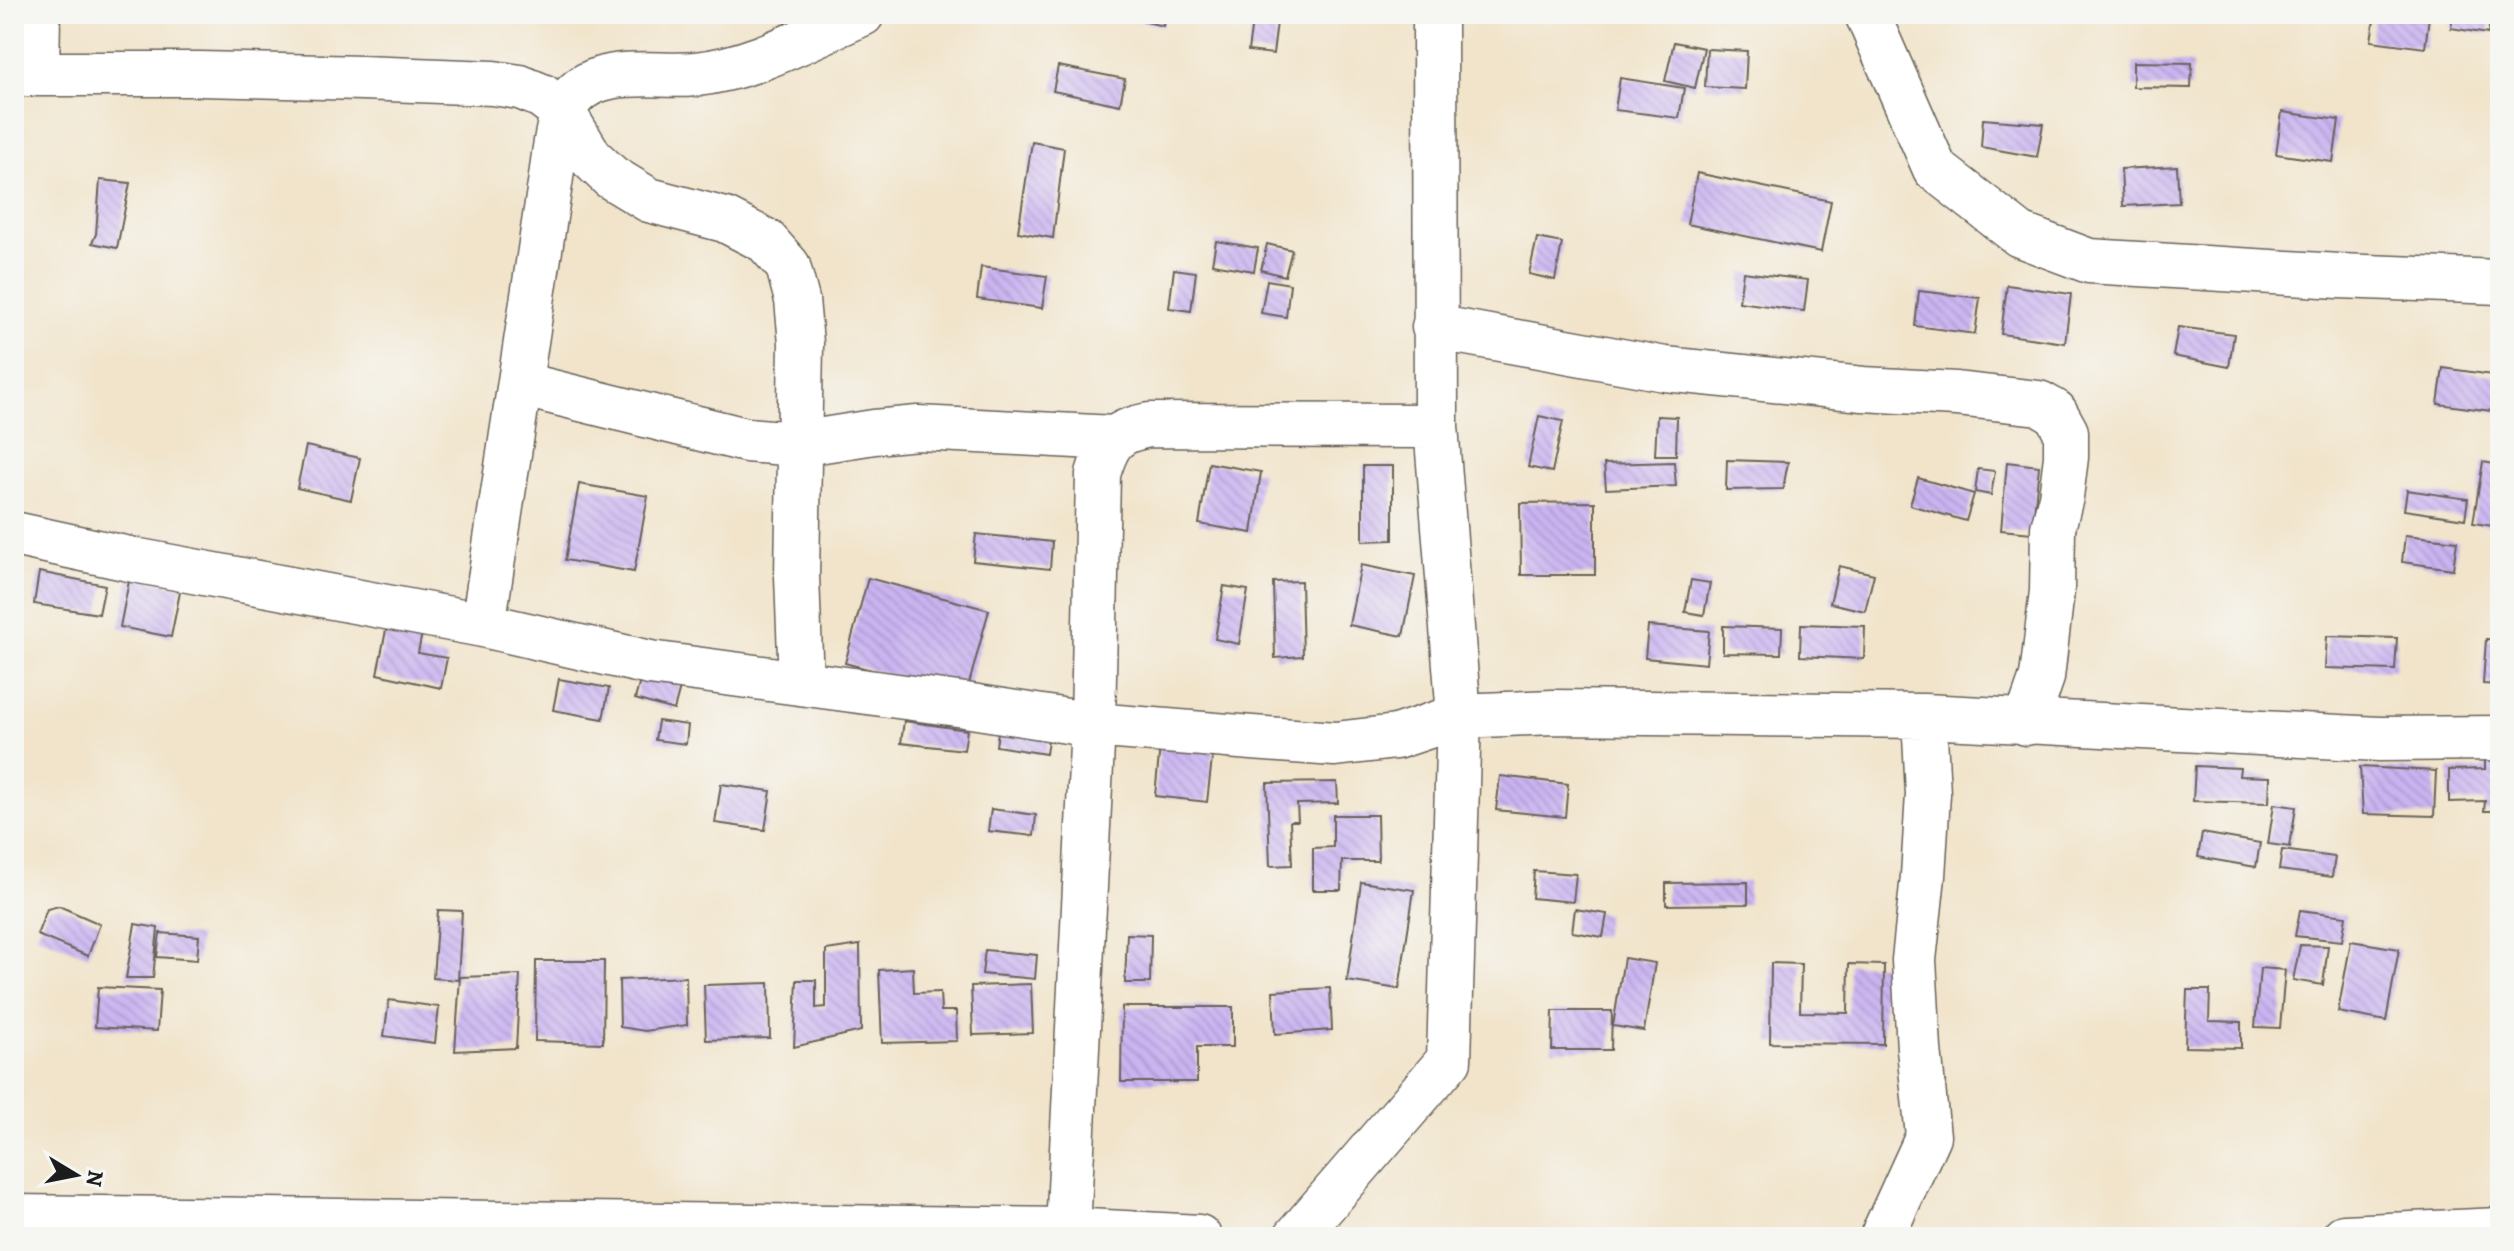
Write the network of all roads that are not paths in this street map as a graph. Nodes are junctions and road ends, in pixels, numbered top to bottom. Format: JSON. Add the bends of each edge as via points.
{"nodes":[{"id":1,"x":38,"y":14,"type":"edge"},
{"id":2,"x":862,"y":14,"type":"edge"},
{"id":3,"x":1435,"y":14,"type":"edge"},
{"id":4,"x":1867,"y":14,"type":"edge"},
{"id":5,"x":26,"y":74,"type":"edge"},
{"id":6,"x":563,"y":112,"type":"junction"},
{"id":7,"x":2500,"y":282,"type":"edge"},
{"id":8,"x":1434,"y":327,"type":"junction"},
{"id":9,"x":520,"y":384,"type":"junction"},
{"id":10,"x":1436,"y":426,"type":"junction"},
{"id":11,"x":1115,"y":438,"type":"junction"},
{"id":12,"x":798,"y":444,"type":"junction"},
{"id":13,"x":14,"y":534,"type":"edge"},
{"id":14,"x":483,"y":625,"type":"junction"},
{"id":15,"x":801,"y":683,"type":"junction"},
{"id":16,"x":1459,"y":716,"type":"junction"},
{"id":17,"x":1924,"y":716,"type":"junction"},
{"id":18,"x":2026,"y":723,"type":"junction"},
{"id":19,"x":1093,"y":725,"type":"junction"},
{"id":20,"x":2500,"y":738,"type":"edge"},
{"id":21,"x":14,"y":1217,"type":"edge"},
{"id":22,"x":1068,"y":1230,"type":"junction"},
{"id":23,"x":2500,"y":1230,"type":"edge"},
{"id":24,"x":1199,"y":1237,"type":"edge"},
{"id":25,"x":1296,"y":1237,"type":"edge"},
{"id":26,"x":1882,"y":1237,"type":"edge"},
{"id":27,"x":2344,"y":1237,"type":"edge"}],
"edges":[{"from":1,"to":5,"type":"street"},
{"from":2,"to":6,"type":"street","via":[[750,62],[697,74],[592,80],[572,96]]},
{"from":3,"to":8,"type":"street"},
{"from":4,"to":7,"type":"street","via":[[1935,169],[2020,235],[2089,261]]},
{"from":5,"to":6,"type":"street","via":[[493,83],[542,96]]},
{"from":6,"to":9,"type":"street"},
{"from":6,"to":12,"type":"street","via":[[591,158],[611,177],[649,200],[725,220],[766,241],[788,266],[801,343]]},
{"from":8,"to":10,"type":"street"},
{"from":8,"to":18,"type":"street","via":[[1665,369],[2039,403],[2055,412],[2066,432],[2066,457],[2053,528],[2042,677]]},
{"from":9,"to":12,"type":"street","via":[[746,440]]},
{"from":9,"to":14,"type":"street"},
{"from":10,"to":11,"type":"street","via":[[1149,425]]},
{"from":10,"to":16,"type":"street"},
{"from":11,"to":12,"type":"street","via":[[918,428]]},
{"from":11,"to":19,"type":"street","via":[[1105,449],[1098,474]]},
{"from":12,"to":15,"type":"street"},
{"from":13,"to":14,"type":"street"},
{"from":14,"to":15,"type":"street","via":[[650,663]]},
{"from":15,"to":19,"type":"street"},
{"from":16,"to":17,"type":"street"},
{"from":16,"to":19,"type":"street","via":[[1396,737],[1335,744]]},
{"from":16,"to":25,"type":"street","via":[[1449,1060]]},
{"from":17,"to":18,"type":"street"},
{"from":17,"to":26,"type":"street","via":[[1928,794],[1914,960],[1928,1136]]},
{"from":18,"to":20,"type":"street","via":[[2379,739]]},
{"from":19,"to":22,"type":"street"},
{"from":21,"to":22,"type":"street"},
{"from":22,"to":24,"type":"street"},
{"from":23,"to":27,"type":"street"}]}
